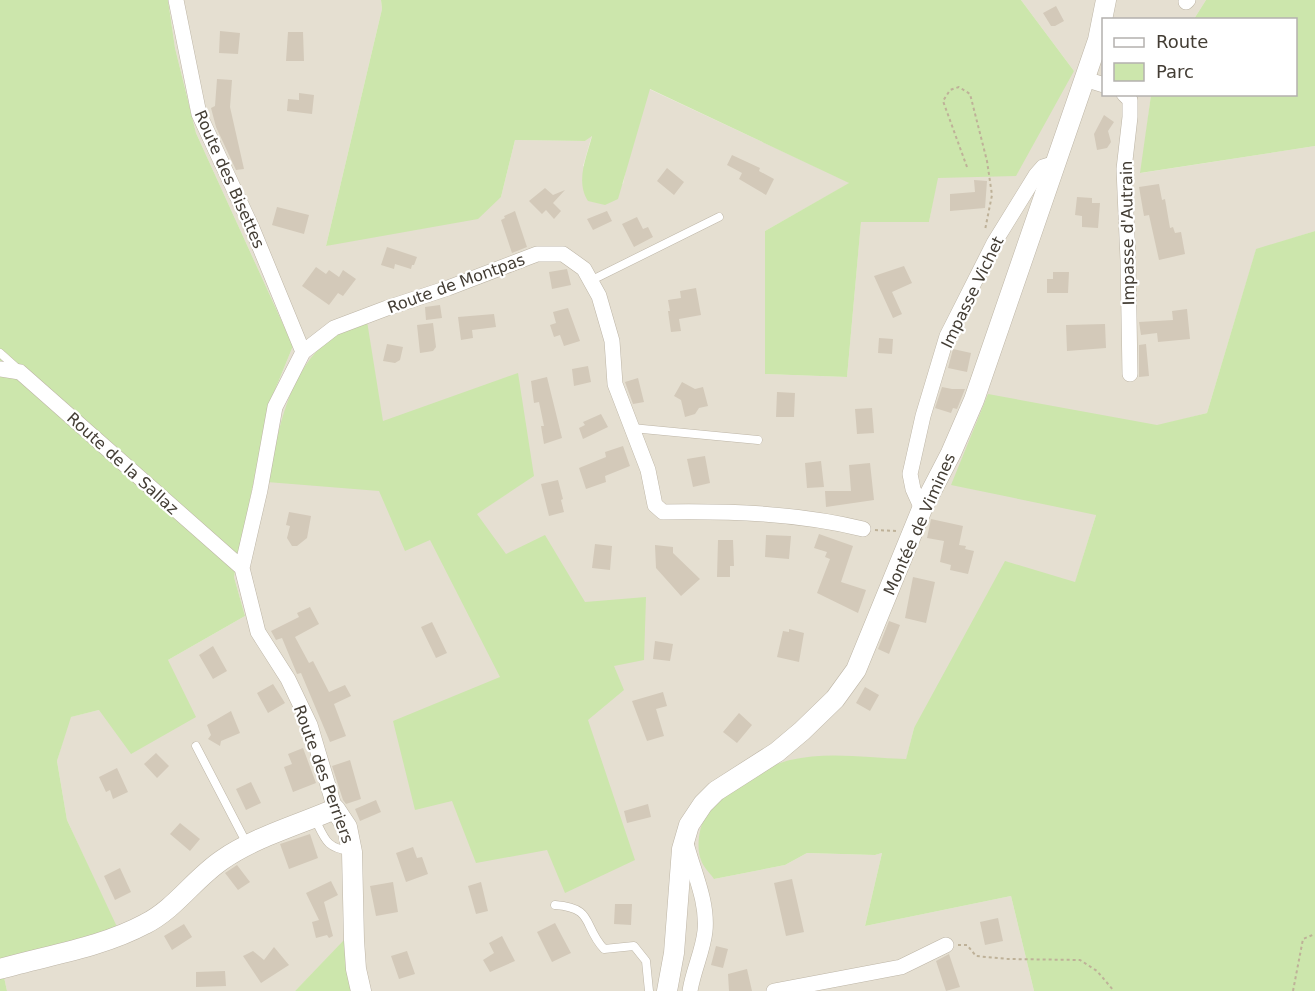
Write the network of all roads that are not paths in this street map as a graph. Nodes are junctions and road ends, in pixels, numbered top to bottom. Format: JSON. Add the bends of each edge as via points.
{"nodes":[{"id":1,"x":176,"y":0,"type":"edge"},
{"id":2,"x":1106,"y":0,"type":"edge"},
{"id":3,"x":1102,"y":18,"type":"edge"},
{"id":4,"x":1102,"y":20,"type":"edge"},
{"id":5,"x":1085,"y":79,"type":"junction"},
{"id":6,"x":1102,"y":84,"type":"edge"},
{"id":7,"x":1126,"y":96,"type":"edge"},
{"id":8,"x":1056,"y":163,"type":"junction"},
{"id":9,"x":719,"y":217,"type":"dead end"},
{"id":10,"x":590,"y":280,"type":"junction"},
{"id":11,"x":303,"y":352,"type":"junction"},
{"id":12,"x":0,"y":353,"type":"edge"},
{"id":13,"x":0,"y":369,"type":"edge"},
{"id":14,"x":20,"y":372,"type":"junction"},
{"id":15,"x":1130,"y":374,"type":"dead end"},
{"id":16,"x":631,"y":428,"type":"junction"},
{"id":17,"x":759,"y":440,"type":"dead end"},
{"id":18,"x":922,"y":509,"type":"junction"},
{"id":19,"x":863,"y":529,"type":"road end"},
{"id":20,"x":242,"y":568,"type":"junction"},
{"id":21,"x":196,"y":746,"type":"dead end"},
{"id":22,"x":335,"y":809,"type":"junction"},
{"id":23,"x":315,"y":818,"type":"junction"},
{"id":24,"x":685,"y":837,"type":"junction"},
{"id":25,"x":248,"y":846,"type":"junction"},
{"id":26,"x":352,"y":852,"type":"junction"},
{"id":27,"x":555,"y":905,"type":"dead end"},
{"id":28,"x":946,"y":945,"type":"road end"},
{"id":29,"x":0,"y":969,"type":"edge"},
{"id":30,"x":361,"y":991,"type":"edge"},
{"id":31,"x":649,"y":991,"type":"edge"},
{"id":32,"x":667,"y":991,"type":"edge"},
{"id":33,"x":690,"y":991,"type":"edge"},
{"id":34,"x":774,"y":991,"type":"edge"}],
"edges":[{"from":1,"to":11,"type":"street","name":"Route des Bisettes","via":[[199,114]]},
{"from":2,"to":3,"type":"street","name":"Montée de Vimines"},
{"from":4,"to":5,"type":"street","name":"Montée de Vimines"},
{"from":5,"to":6,"type":"street"},
{"from":5,"to":8,"type":"street","name":"Montée de Vimines"},
{"from":7,"to":15,"type":"street","name":"Impasse d'Autrain","via":[[1130,100],[1124,169]]},
{"from":8,"to":18,"type":"street","name":"Montée de Vimines","via":[[974,400]]},
{"from":8,"to":18,"type":"street","name":"Impasse Vichet","via":[[1043,167],[1036,175],[947,336],[910,474]]},
{"from":9,"to":10,"type":"lane"},
{"from":10,"to":11,"type":"street","name":"Route de Montpas","via":[[584,269],[563,254],[537,254],[334,328]]},
{"from":10,"to":16,"type":"street","name":"Route de Montpas","via":[[599,296],[612,341],[615,384]]},
{"from":11,"to":20,"type":"street","name":"Route de Montpas","via":[[275,407]]},
{"from":12,"to":14,"type":"lane"},
{"from":13,"to":14,"type":"street"},
{"from":14,"to":20,"type":"street","name":"Route de la Sallaz"},
{"from":16,"to":17,"type":"lane"},
{"from":16,"to":19,"type":"street","name":"Route de Montpas","via":[[648,470],[655,505],[663,512],[803,516]]},
{"from":18,"to":24,"type":"street","name":"Montée de Vimines","via":[[867,647],[846,684],[790,742],[716,791],[694,817]]},
{"from":20,"to":22,"type":"street","name":"Route des Perriers","via":[[258,632],[288,679],[310,725]]},
{"from":21,"to":25,"type":"lane"},
{"from":22,"to":23,"type":"street"},
{"from":22,"to":26,"type":"street","name":"Route des Perriers","via":[[347,827]]},
{"from":23,"to":25,"type":"street"},
{"from":23,"to":26,"type":"lane","via":[[335,849]]},
{"from":24,"to":32,"type":"street","name":"Montée de Vimines"},
{"from":24,"to":33,"type":"street","via":[[705,906],[705,932]]},
{"from":25,"to":29,"type":"street","via":[[220,861],[166,910],[136,929]]},
{"from":26,"to":30,"type":"street","name":"Route des Perriers","via":[[354,940]]},
{"from":27,"to":31,"type":"lane","via":[[574,907],[585,917],[594,939],[604,949],[634,946],[646,961]]},
{"from":28,"to":34,"type":"street","via":[[900,967]]}]}
